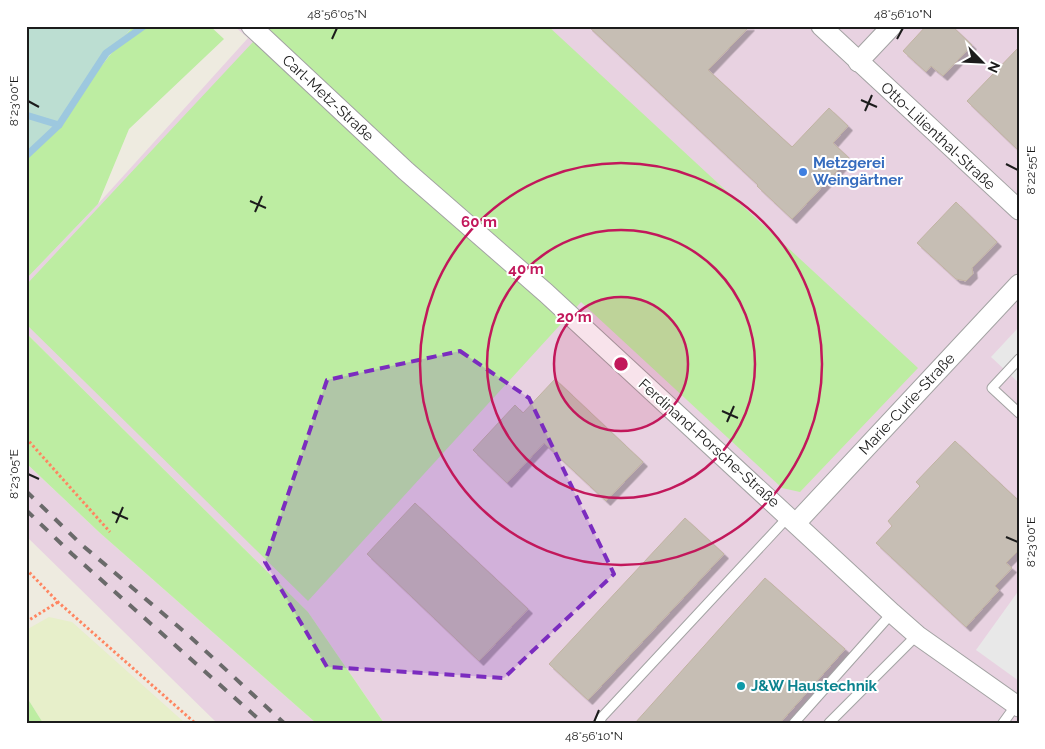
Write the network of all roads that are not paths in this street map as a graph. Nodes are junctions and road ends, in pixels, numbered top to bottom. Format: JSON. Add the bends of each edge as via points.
{"nodes":[{"id":1,"x":250,"y":26,"type":"edge"},
{"id":2,"x":820,"y":26,"type":"edge"},
{"id":3,"x":892,"y":26,"type":"edge"},
{"id":4,"x":858,"y":62,"type":"junction"},
{"id":5,"x":406,"y":171,"type":"joint"},
{"id":6,"x":1019,"y":210,"type":"edge"},
{"id":7,"x":1019,"y":284,"type":"edge"},
{"id":8,"x":1019,"y":359,"type":"edge"},
{"id":9,"x":1019,"y":413,"type":"edge"},
{"id":10,"x":792,"y":520,"type":"junction"},
{"id":11,"x":892,"y":613,"type":"junction"},
{"id":12,"x":916,"y":635,"type":"junction"},
{"id":13,"x":1017,"y":706,"type":"edge"},
{"id":14,"x":599,"y":723,"type":"edge"},
{"id":15,"x":794,"y":723,"type":"edge"},
{"id":16,"x":830,"y":723,"type":"edge"},
{"id":17,"x":1003,"y":723,"type":"edge"}],
"edges":[{"from":1,"to":5,"type":"street","name":"Carl-Metz-Straße"},
{"from":2,"to":4,"type":"street","name":"Otto-Lilienthal-Straße"},
{"from":3,"to":4,"type":"street"},
{"from":4,"to":6,"type":"street","name":"Otto-Lilienthal-Straße"},
{"from":5,"to":10,"type":"street","name":"Ferdinand-Porsche-Straße","via":[[546,293]]},
{"from":7,"to":10,"type":"street","name":"Marie-Curie-Straße"},
{"from":8,"to":9,"type":"lane","via":[[992,388]]},
{"from":10,"to":11,"type":"street","name":"Ferdinand-Porsche-Straße"},
{"from":10,"to":14,"type":"lane"},
{"from":11,"to":12,"type":"street","name":"Ferdinand-Porsche-Straße"},
{"from":11,"to":15,"type":"lane"},
{"from":12,"to":13,"type":"street","name":"Ferdinand-Porsche-Straße"},
{"from":12,"to":16,"type":"lane"},
{"from":13,"to":17,"type":"lane"}]}
